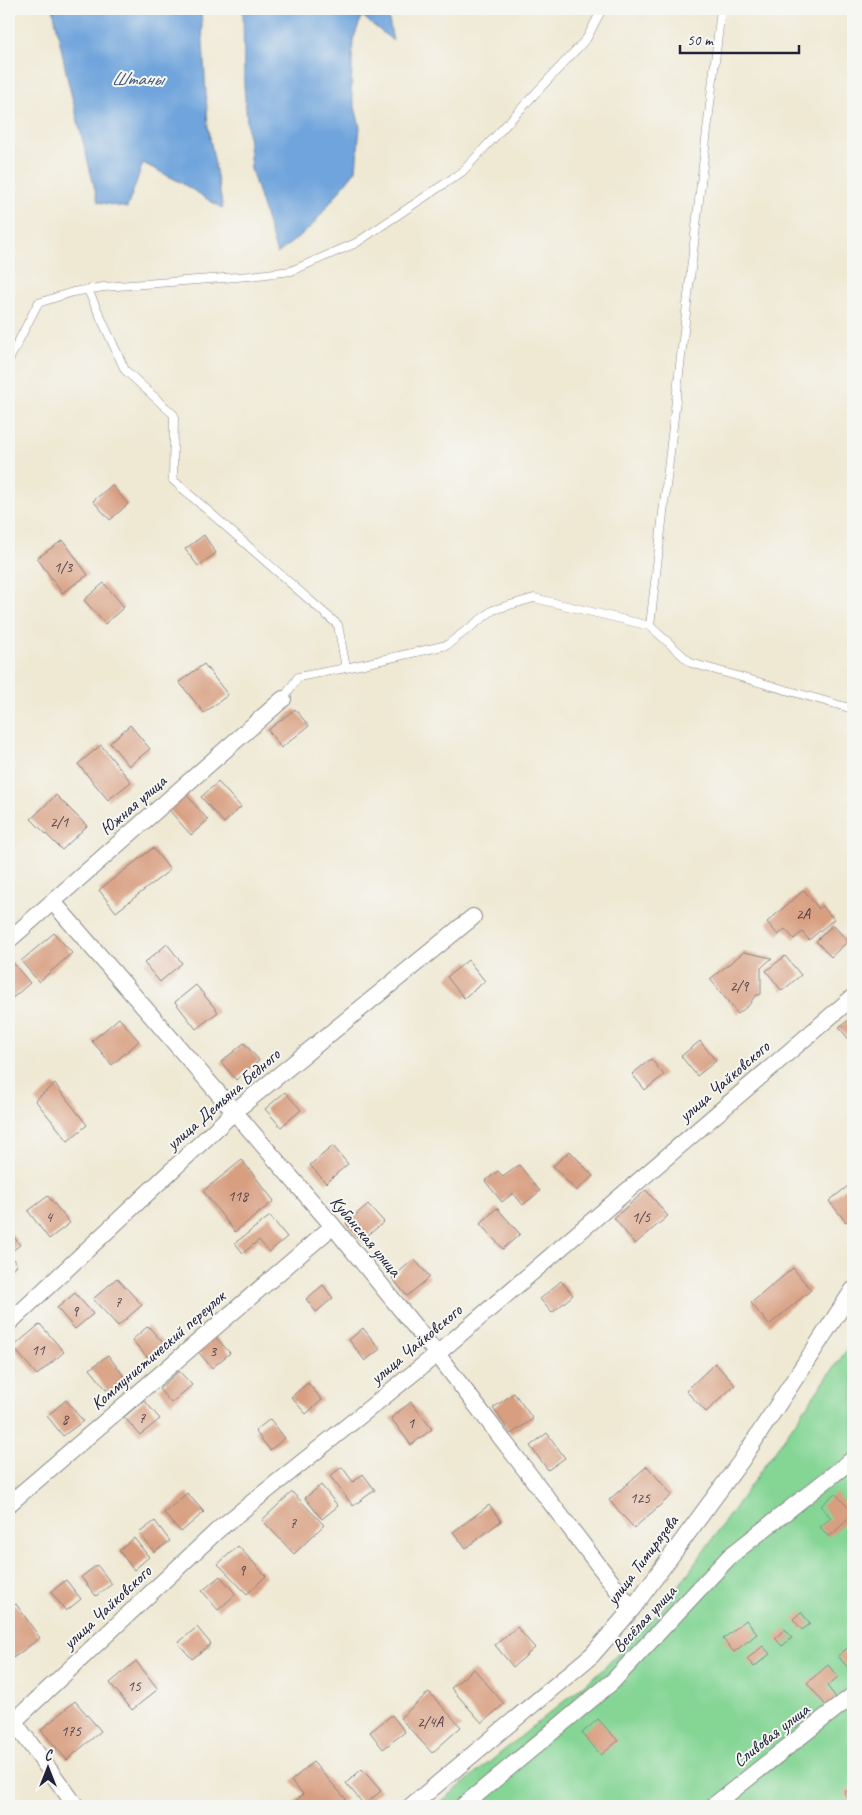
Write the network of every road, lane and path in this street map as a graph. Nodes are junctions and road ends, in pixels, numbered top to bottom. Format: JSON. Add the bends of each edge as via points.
{"nodes":[{"id":1,"x":602,"y":9,"type":"edge"},
{"id":2,"x":721,"y":9,"type":"edge"},
{"id":3,"x":88,"y":290,"type":"junction"},
{"id":4,"x":9,"y":360,"type":"edge"},
{"id":5,"x":650,"y":626,"type":"junction"},
{"id":6,"x":346,"y":668,"type":"junction"},
{"id":7,"x":284,"y":699,"type":"joint"},
{"id":8,"x":853,"y":709,"type":"edge"},
{"id":9,"x":53,"y":902,"type":"junction"},
{"id":10,"x":473,"y":916,"type":"dead end"},
{"id":11,"x":9,"y":940,"type":"edge"},
{"id":12,"x":853,"y":996,"type":"edge"},
{"id":13,"x":235,"y":1111,"type":"junction"},
{"id":14,"x":333,"y":1226,"type":"junction"},
{"id":15,"x":853,"y":1290,"type":"edge"},
{"id":16,"x":9,"y":1323,"type":"edge"},
{"id":17,"x":437,"y":1354,"type":"junction"},
{"id":18,"x":853,"y":1459,"type":"edge"},
{"id":19,"x":9,"y":1504,"type":"edge"},
{"id":20,"x":632,"y":1608,"type":"junction"},
{"id":21,"x":853,"y":1695,"type":"edge"},
{"id":22,"x":10,"y":1721,"type":"edge"},
{"id":23,"x":76,"y":1806,"type":"edge"},
{"id":24,"x":411,"y":1806,"type":"edge"},
{"id":25,"x":464,"y":1806,"type":"edge"},
{"id":26,"x":713,"y":1806,"type":"edge"}],
"edges":[{"from":1,"to":3,"type":"lane","via":[[587,38],[462,172],[356,243],[290,271]]},
{"from":2,"to":5,"type":"lane"},
{"from":3,"to":4,"type":"lane","via":[[38,303]]},
{"from":3,"to":6,"type":"lane","via":[[125,370],[174,415],[173,480],[338,625]]},
{"from":5,"to":6,"type":"lane","via":[[534,598],[493,610],[447,645]]},
{"from":5,"to":8,"type":"lane","via":[[691,663]]},
{"from":6,"to":7,"type":"lane","via":[[298,677]]},
{"from":7,"to":9,"type":"street","name":"Южная улица"},
{"from":9,"to":11,"type":"street","name":"Южная улица"},
{"from":9,"to":13,"type":"street","name":"Кубанская улица"},
{"from":10,"to":13,"type":"street","name":"улица Демьяна Бедного"},
{"from":12,"to":17,"type":"street","name":"улица Чайковского"},
{"from":13,"to":14,"type":"street","name":"Кубанская улица"},
{"from":13,"to":16,"type":"street","name":"улица Демьяна Бедного"},
{"from":14,"to":17,"type":"street","name":"Кубанская улица"},
{"from":14,"to":19,"type":"street","name":"Коммунистический переулок"},
{"from":15,"to":20,"type":"street","name":"улица Тимирязева","via":[[740,1461]]},
{"from":17,"to":20,"type":"street","name":"Кубанская улица"},
{"from":17,"to":22,"type":"street","name":"улица Чайковского","via":[[219,1530]]},
{"from":18,"to":25,"type":"street","name":"Весёлая улица","via":[[730,1556],[612,1682]]},
{"from":20,"to":24,"type":"street","name":"улица Тимирязева","via":[[592,1655]]},
{"from":21,"to":26,"type":"street","name":"Сливовая улица"},
{"from":22,"to":23,"type":"street"}]}
